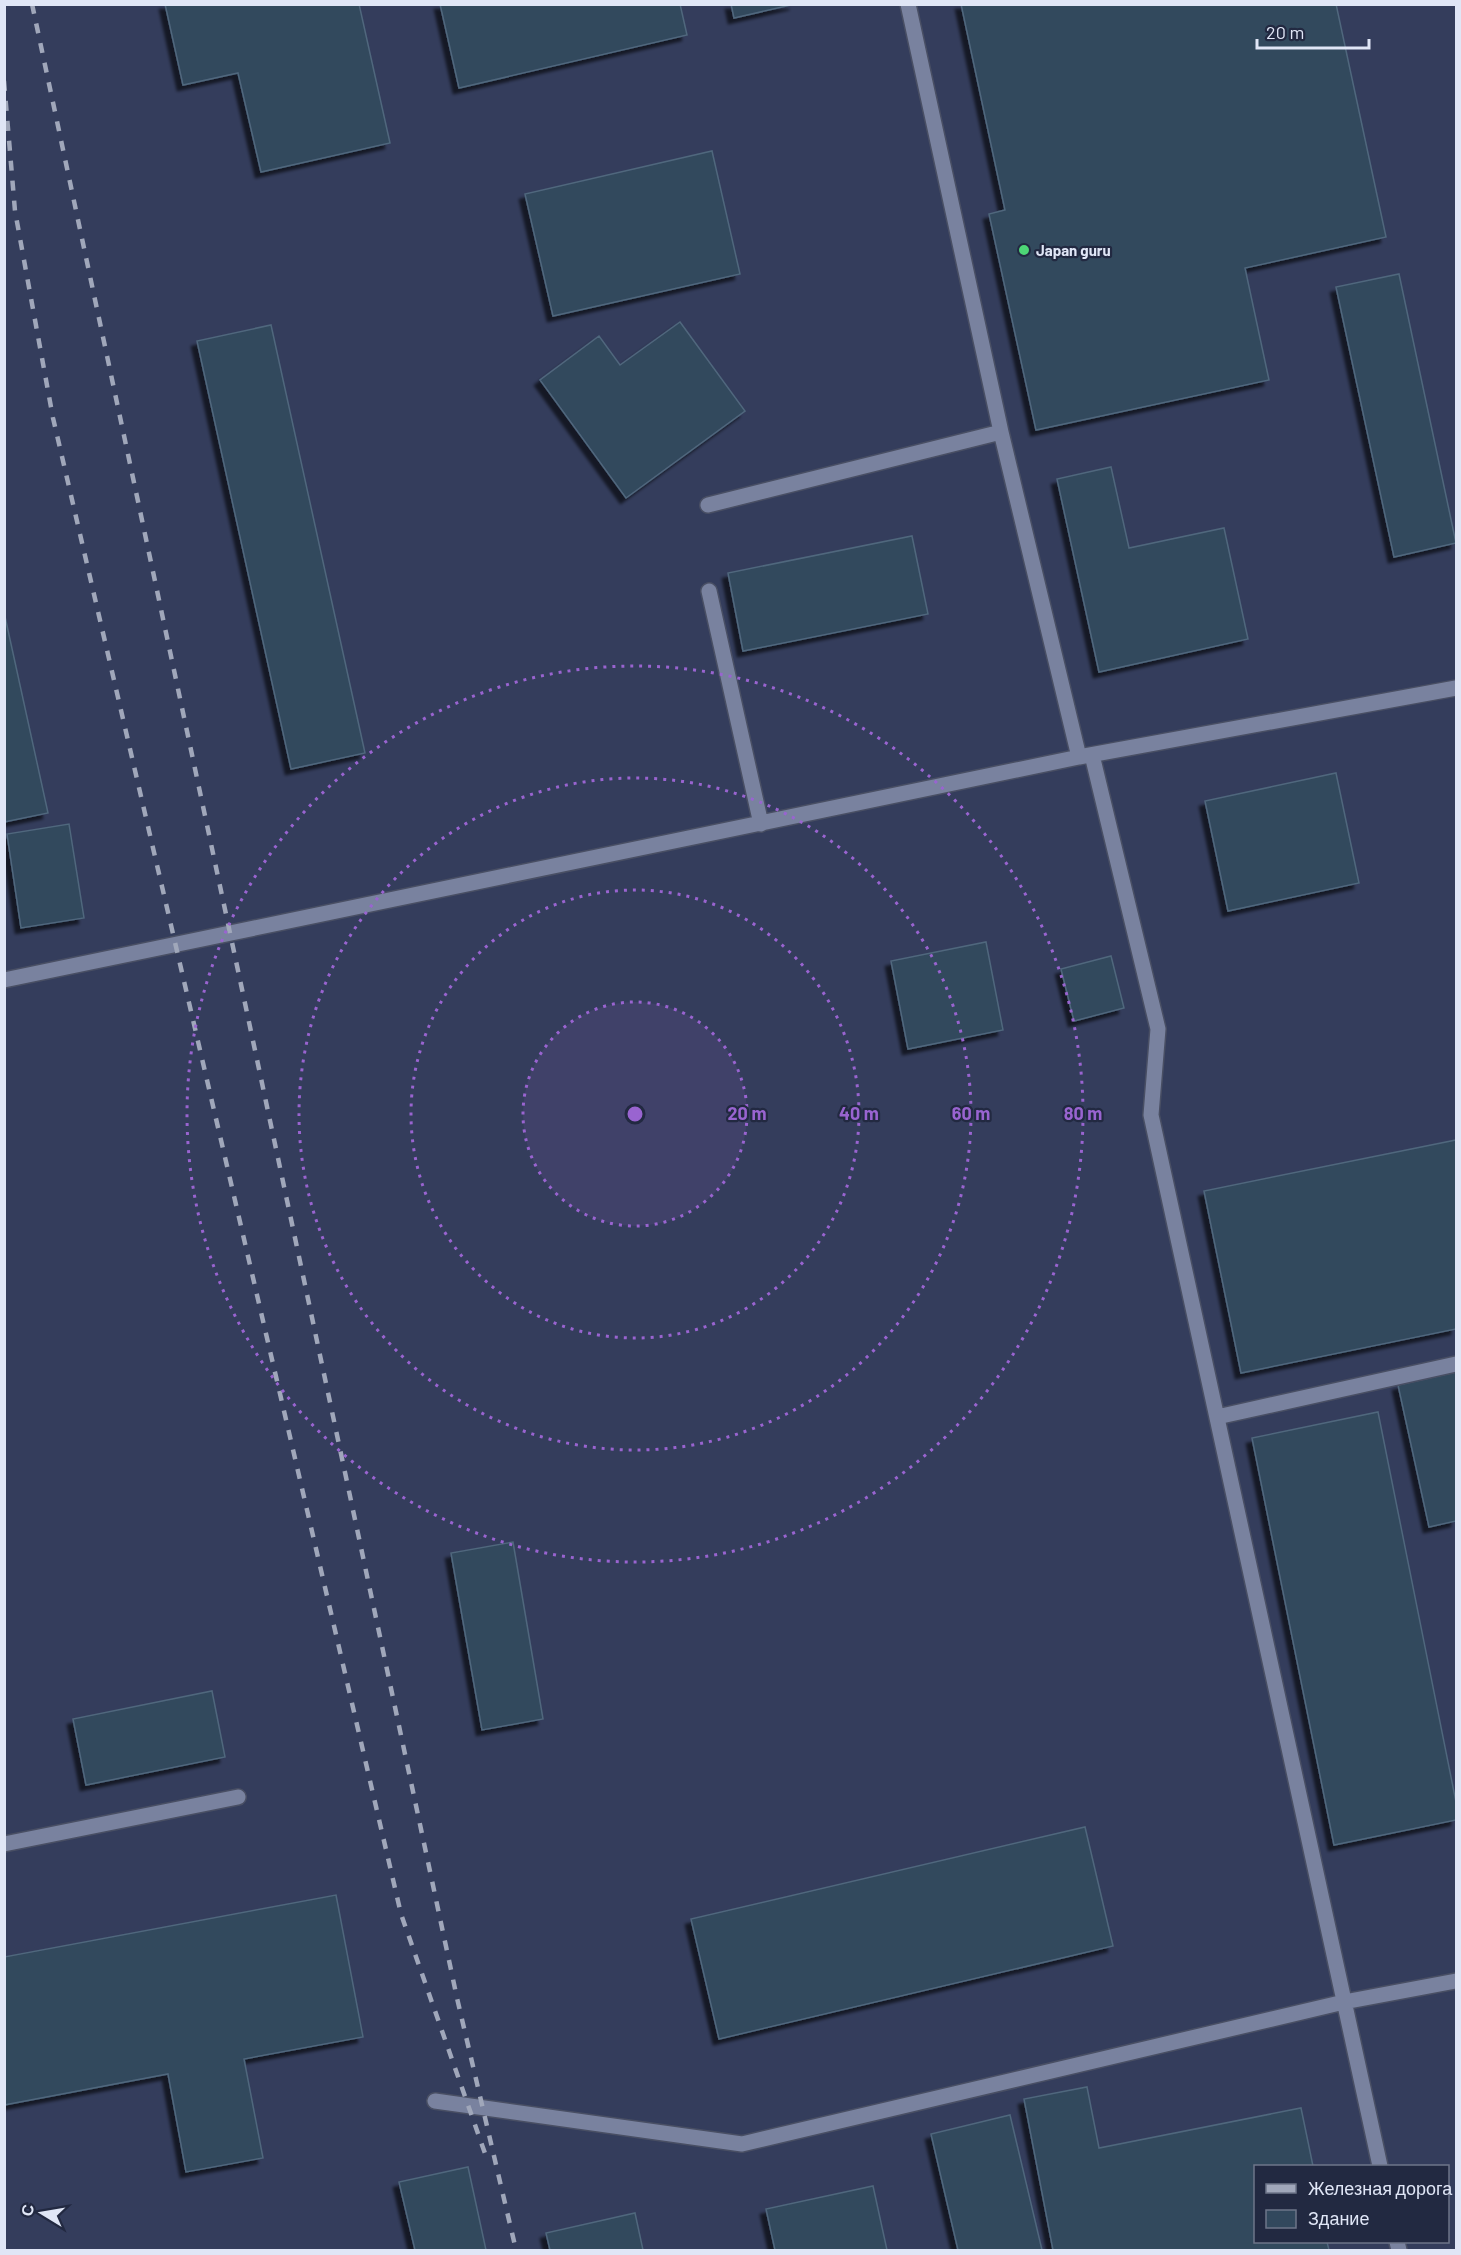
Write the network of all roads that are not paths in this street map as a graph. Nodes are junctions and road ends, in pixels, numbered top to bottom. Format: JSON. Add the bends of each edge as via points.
{"nodes":[{"id":1,"x":908,"y":4,"type":"edge"},
{"id":2,"x":1001,"y":432,"type":"junction"},
{"id":3,"x":708,"y":505,"type":"dead end"},
{"id":4,"x":709,"y":591,"type":"dead end"},
{"id":5,"x":1456,"y":688,"type":"edge"},
{"id":6,"x":1086,"y":756,"type":"junction"},
{"id":7,"x":760,"y":824,"type":"junction"},
{"id":8,"x":4,"y":980,"type":"edge"},
{"id":9,"x":1456,"y":1364,"type":"edge"},
{"id":10,"x":1217,"y":1417,"type":"junction"},
{"id":11,"x":238,"y":1797,"type":"dead end"},
{"id":12,"x":4,"y":1844,"type":"edge"},
{"id":13,"x":1456,"y":1981,"type":"edge"},
{"id":14,"x":1344,"y":2002,"type":"junction"},
{"id":15,"x":435,"y":2101,"type":"dead end"},
{"id":16,"x":1380,"y":2165,"type":"edge"}],
"edges":[{"from":1,"to":2,"type":"lane"},
{"from":2,"to":3,"type":"lane"},
{"from":2,"to":6,"type":"lane"},
{"from":4,"to":7,"type":"lane"},
{"from":5,"to":6,"type":"lane"},
{"from":6,"to":7,"type":"lane"},
{"from":6,"to":10,"type":"lane","via":[[1158,1029],[1151,1115]]},
{"from":7,"to":8,"type":"lane"},
{"from":9,"to":10,"type":"lane"},
{"from":10,"to":14,"type":"lane"},
{"from":11,"to":12,"type":"lane"},
{"from":13,"to":14,"type":"lane"},
{"from":14,"to":15,"type":"lane","via":[[742,2144]]},
{"from":14,"to":16,"type":"lane"}]}
